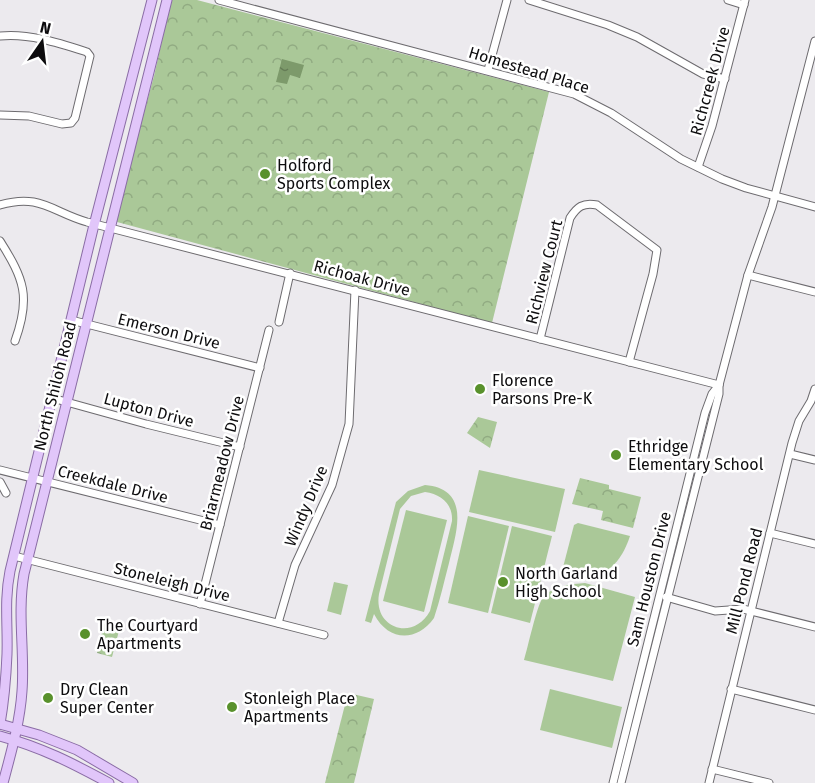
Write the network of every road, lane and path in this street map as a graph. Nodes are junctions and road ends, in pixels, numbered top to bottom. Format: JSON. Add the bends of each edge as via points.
{"nodes":[{"id":1,"x":152,"y":0,"type":"edge"},
{"id":2,"x":167,"y":0,"type":"edge"},
{"id":3,"x":219,"y":0,"type":"edge"},
{"id":4,"x":507,"y":0,"type":"edge"},
{"id":5,"x":529,"y":0,"type":"edge"},
{"id":6,"x":728,"y":0,"type":"edge"},
{"id":7,"x":745,"y":2,"type":"edge"},
{"id":8,"x":0,"y":36,"type":"edge"},
{"id":9,"x":815,"y":41,"type":"edge"},
{"id":10,"x":488,"y":70,"type":"junction"},
{"id":11,"x":725,"y":79,"type":"junction"},
{"id":12,"x":0,"y":115,"type":"edge"},
{"id":13,"x":122,"y":117,"type":"junction"},
{"id":14,"x":137,"y":121,"type":"junction"},
{"id":15,"x":698,"y":168,"type":"junction"},
{"id":16,"x":774,"y":197,"type":"junction"},
{"id":17,"x":0,"y":205,"type":"edge"},
{"id":18,"x":815,"y":207,"type":"edge"},
{"id":19,"x":95,"y":223,"type":"junction"},
{"id":20,"x":110,"y":227,"type":"junction"},
{"id":21,"x":0,"y":241,"type":"edge"},
{"id":22,"x":290,"y":273,"type":"junction"},
{"id":23,"x":748,"y":275,"type":"junction"},
{"id":24,"x":355,"y":290,"type":"junction"},
{"id":25,"x":815,"y":292,"type":"edge"},
{"id":26,"x":71,"y":320,"type":"junction"},
{"id":27,"x":279,"y":322,"type":"dead end"},
{"id":28,"x":86,"y":324,"type":"junction"},
{"id":29,"x":269,"y":330,"type":"dead end"},
{"id":30,"x":540,"y":339,"type":"junction"},
{"id":31,"x":15,"y":341,"type":"dead end"},
{"id":32,"x":629,"y":362,"type":"junction"},
{"id":33,"x":260,"y":368,"type":"junction"},
{"id":34,"x":719,"y":385,"type":"junction"},
{"id":35,"x":815,"y":389,"type":"edge"},
{"id":36,"x":52,"y":398,"type":"junction"},
{"id":37,"x":67,"y":402,"type":"junction"},
{"id":38,"x":240,"y":447,"type":"junction"},
{"id":39,"x":790,"y":454,"type":"junction"},
{"id":40,"x":815,"y":460,"type":"edge"},
{"id":41,"x":0,"y":470,"type":"edge"},
{"id":42,"x":33,"y":477,"type":"junction"},
{"id":43,"x":47,"y":481,"type":"junction"},
{"id":44,"x":0,"y":482,"type":"edge"},
{"id":45,"x":6,"y":493,"type":"dead end"},
{"id":46,"x":220,"y":525,"type":"junction"},
{"id":47,"x":770,"y":533,"type":"junction"},
{"id":48,"x":815,"y":544,"type":"edge"},
{"id":49,"x":14,"y":556,"type":"junction"},
{"id":50,"x":28,"y":560,"type":"junction"},
{"id":51,"x":659,"y":595,"type":"junction"},
{"id":52,"x":668,"y":597,"type":"junction"},
{"id":53,"x":201,"y":604,"type":"junction"},
{"id":54,"x":751,"y":612,"type":"junction"},
{"id":55,"x":278,"y":623,"type":"junction"},
{"id":56,"x":815,"y":627,"type":"edge"},
{"id":57,"x":324,"y":635,"type":"dead end"},
{"id":58,"x":731,"y":689,"type":"junction"},
{"id":59,"x":815,"y":710,"type":"edge"},
{"id":60,"x":0,"y":724,"type":"edge"},
{"id":61,"x":627,"y":727,"type":"junction"},
{"id":62,"x":16,"y":728,"type":"junction"},
{"id":63,"x":635,"y":729,"type":"junction"},
{"id":64,"x":0,"y":736,"type":"edge"},
{"id":65,"x":14,"y":740,"type":"junction"},
{"id":66,"x":627,"y":744,"type":"junction"},
{"id":67,"x":108,"y":769,"type":"junction"},
{"id":68,"x":712,"y":769,"type":"junction"},
{"id":69,"x":105,"y":781,"type":"edge"},
{"id":70,"x":3,"y":783,"type":"edge"},
{"id":71,"x":133,"y":783,"type":"edge"},
{"id":72,"x":613,"y":783,"type":"edge"},
{"id":73,"x":621,"y":783,"type":"edge"},
{"id":74,"x":709,"y":783,"type":"edge"},
{"id":75,"x":769,"y":783,"type":"edge"}],
"edges":[{"from":1,"to":13,"type":"main road","name":"North Shiloh Road"},
{"from":2,"to":14,"type":"main road","name":"North Shiloh Road"},
{"from":3,"to":10,"type":"street","name":"Homestead Place"},
{"from":4,"to":10,"type":"street"},
{"from":5,"to":11,"type":"street","via":[[608,25],[703,74]]},
{"from":6,"to":7,"type":"street"},
{"from":7,"to":11,"type":"street","name":"Richcreek Drive"},
{"from":8,"to":12,"type":"street","via":[[32,37],[90,56],[71,123]]},
{"from":9,"to":16,"type":"street","name":"Sam Houston Drive"},
{"from":10,"to":15,"type":"street","name":"Homestead Place","via":[[574,94]]},
{"from":11,"to":15,"type":"street","name":"Richcreek Drive"},
{"from":13,"to":14,"type":"main road"},
{"from":13,"to":19,"type":"main road","name":"North Shiloh Road"},
{"from":14,"to":20,"type":"main road","name":"North Shiloh Road"},
{"from":15,"to":16,"type":"street","name":"Homestead Place"},
{"from":16,"to":18,"type":"street","name":"Homestead Place"},
{"from":16,"to":23,"type":"street","name":"Sam Houston Drive"},
{"from":17,"to":19,"type":"street","name":"Richoak Drive","via":[[35,201]]},
{"from":19,"to":20,"type":"street","name":"Richoak Drive"},
{"from":19,"to":26,"type":"main road","name":"North Shiloh Road"},
{"from":20,"to":22,"type":"street","name":"Richoak Drive"},
{"from":20,"to":28,"type":"main road","name":"North Shiloh Road"},
{"from":21,"to":31,"type":"street","via":[[23,286],[24,310]]},
{"from":22,"to":24,"type":"street","name":"Richoak Drive"},
{"from":22,"to":27,"type":"street"},
{"from":23,"to":25,"type":"street"},
{"from":23,"to":34,"type":"street","name":"Sam Houston Drive"},
{"from":24,"to":30,"type":"street","name":"Richoak Drive"},
{"from":24,"to":55,"type":"street","name":"Windy Drive","via":[[349,424],[332,485],[294,569]]},
{"from":26,"to":28,"type":"street","name":"Emerson Drive"},
{"from":26,"to":36,"type":"main road","name":"North Shiloh Road"},
{"from":28,"to":33,"type":"street","name":"Emerson Drive"},
{"from":28,"to":37,"type":"main road","name":"North Shiloh Road"},
{"from":29,"to":33,"type":"street","name":"Briarmeadow Drive"},
{"from":30,"to":32,"type":"street","name":"Richoak Drive"},
{"from":30,"to":32,"type":"street","name":"Richview Court","via":[[570,219],[576,208],[592,204],[657,250]]},
{"from":32,"to":34,"type":"street","name":"Richoak Drive"},
{"from":33,"to":38,"type":"street","name":"Briarmeadow Drive"},
{"from":34,"to":51,"type":"street","name":"Sam Houston Drive","via":[[705,412]]},
{"from":34,"to":52,"type":"street","name":"Sam Houston Drive"},
{"from":35,"to":39,"type":"street","name":"Mill Pond Road","via":[[799,421]]},
{"from":36,"to":37,"type":"street","name":"Lupton Drive"},
{"from":36,"to":42,"type":"main road","name":"North Shiloh Road"},
{"from":37,"to":38,"type":"street","name":"Lupton Drive"},
{"from":37,"to":43,"type":"main road","name":"North Shiloh Road"},
{"from":38,"to":46,"type":"street","name":"Briarmeadow Drive"},
{"from":39,"to":40,"type":"street"},
{"from":39,"to":47,"type":"street","name":"Mill Pond Road"},
{"from":41,"to":42,"type":"street","name":"Creekdale Drive"},
{"from":42,"to":43,"type":"street","name":"Creekdale Drive"},
{"from":42,"to":49,"type":"main road","name":"North Shiloh Road"},
{"from":43,"to":46,"type":"street","name":"Creekdale Drive"},
{"from":43,"to":50,"type":"main road","name":"North Shiloh Road"},
{"from":44,"to":45,"type":"street"},
{"from":46,"to":53,"type":"street","name":"Briarmeadow Drive"},
{"from":47,"to":48,"type":"street"},
{"from":47,"to":54,"type":"street","name":"Mill Pond Road"},
{"from":49,"to":50,"type":"street","name":"Stoneleigh Drive"},
{"from":49,"to":60,"type":"main road","name":"North Shiloh Road","via":[[7,590],[5,689]]},
{"from":50,"to":53,"type":"street","name":"Stoneleigh Drive"},
{"from":50,"to":62,"type":"main road","name":"North Shiloh Road","via":[[21,594],[22,691]]},
{"from":51,"to":52,"type":"street"},
{"from":51,"to":61,"type":"street","name":"Sam Houston Drive"},
{"from":52,"to":54,"type":"street","via":[[715,610]]},
{"from":52,"to":63,"type":"street","name":"Sam Houston Drive"},
{"from":53,"to":55,"type":"street","name":"Stoneleigh Drive"},
{"from":54,"to":56,"type":"street"},
{"from":54,"to":58,"type":"street","name":"Mill Pond Road"},
{"from":55,"to":57,"type":"street","name":"Stoneleigh Drive"},
{"from":58,"to":59,"type":"street"},
{"from":58,"to":68,"type":"street","name":"Mill Pond Road"},
{"from":60,"to":62,"type":"main road"},
{"from":61,"to":63,"type":"street"},
{"from":61,"to":66,"type":"street","name":"Sam Houston Drive"},
{"from":62,"to":65,"type":"main road","name":"North Shiloh Road"},
{"from":62,"to":67,"type":"main road","via":[[77,750]]},
{"from":63,"to":66,"type":"street","name":"Sam Houston Drive"},
{"from":64,"to":65,"type":"main road"},
{"from":65,"to":69,"type":"main road","via":[[49,752]]},
{"from":65,"to":70,"type":"main road","name":"North Shiloh Road"},
{"from":66,"to":72,"type":"street","name":"Sam Houston Drive"},
{"from":66,"to":73,"type":"street","name":"Sam Houston Drive"},
{"from":67,"to":69,"type":"main road"},
{"from":67,"to":71,"type":"main road"},
{"from":68,"to":74,"type":"street","name":"Mill Pond Road"},
{"from":68,"to":75,"type":"street"}]}
